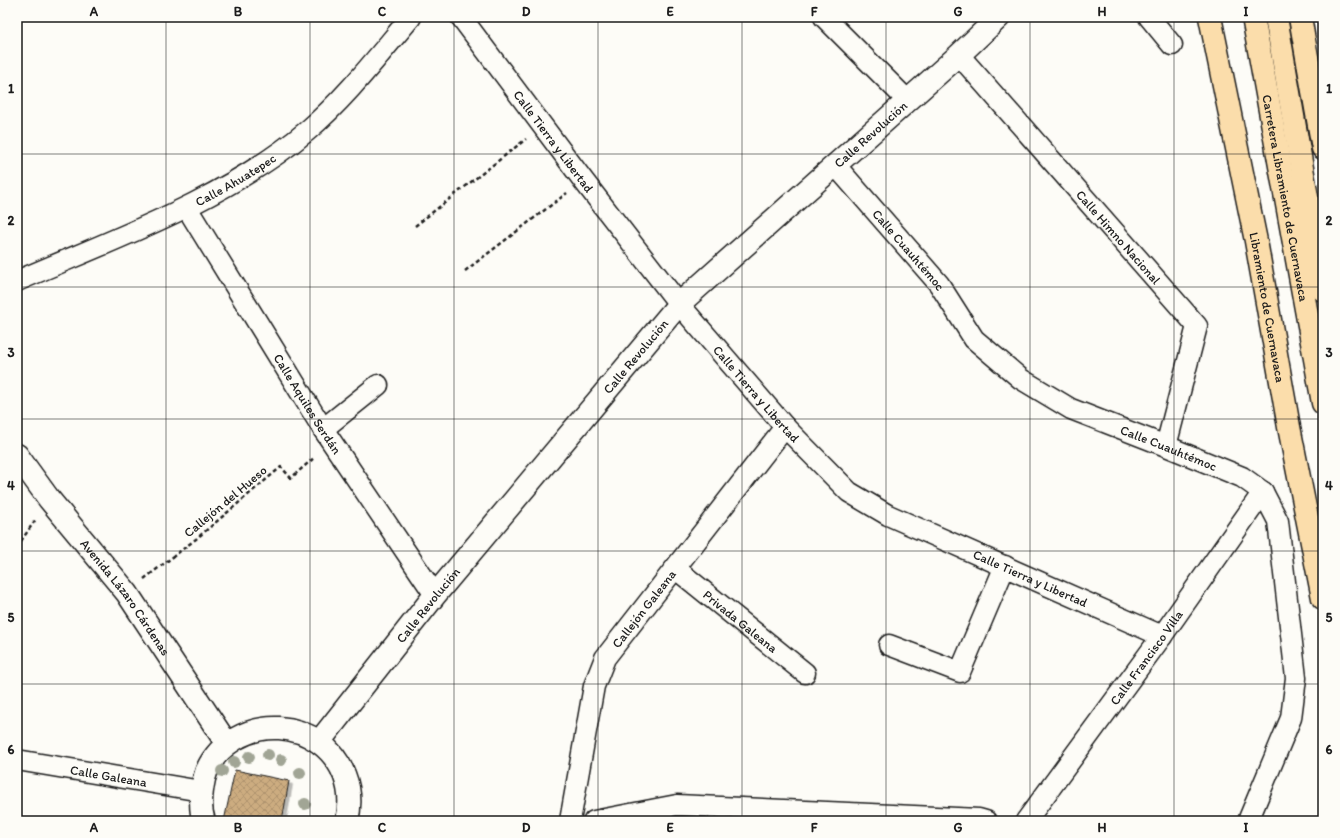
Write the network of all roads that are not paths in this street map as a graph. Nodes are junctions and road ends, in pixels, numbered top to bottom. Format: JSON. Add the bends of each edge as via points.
{"nodes":[{"id":1,"x":411,"y":17,"type":"edge"},
{"id":2,"x":461,"y":17,"type":"edge"},
{"id":3,"x":824,"y":17,"type":"edge"},
{"id":4,"x":999,"y":17,"type":"edge"},
{"id":5,"x":1149,"y":17,"type":"edge"},
{"id":6,"x":1210,"y":17,"type":"edge"},
{"id":7,"x":1253,"y":17,"type":"edge"},
{"id":8,"x":1276,"y":17,"type":"edge"},
{"id":9,"x":1300,"y":17,"type":"edge"},
{"id":10,"x":1172,"y":45,"type":"dead end"},
{"id":11,"x":959,"y":55,"type":"junction"},
{"id":12,"x":908,"y":101,"type":"junction"},
{"id":13,"x":1323,"y":148,"type":"edge"},
{"id":14,"x":836,"y":166,"type":"junction"},
{"id":15,"x":187,"y":208,"type":"junction"},
{"id":16,"x":17,"y":281,"type":"edge"},
{"id":17,"x":1323,"y":290,"type":"edge"},
{"id":18,"x":679,"y":304,"type":"junction"},
{"id":19,"x":378,"y":385,"type":"dead end"},
{"id":20,"x":1323,"y":403,"type":"edge"},
{"id":21,"x":785,"y":427,"type":"junction"},
{"id":22,"x":328,"y":436,"type":"junction"},
{"id":23,"x":1166,"y":446,"type":"junction"},
{"id":24,"x":17,"y":455,"type":"edge"},
{"id":25,"x":1263,"y":492,"type":"junction"},
{"id":26,"x":1005,"y":566,"type":"junction"},
{"id":27,"x":676,"y":569,"type":"junction"},
{"id":28,"x":435,"y":595,"type":"junction"},
{"id":29,"x":1323,"y":598,"type":"edge"},
{"id":30,"x":1162,"y":636,"type":"junction"},
{"id":31,"x":889,"y":645,"type":"dead end"},
{"id":32,"x":805,"y":673,"type":"dead end"},
{"id":33,"x":320,"y":742,"type":"junction"},
{"id":34,"x":227,"y":744,"type":"junction"},
{"id":35,"x":17,"y":760,"type":"edge"},
{"id":36,"x":201,"y":791,"type":"junction"},
{"id":37,"x":677,"y":813,"type":"edge"},
{"id":38,"x":204,"y":821,"type":"edge"},
{"id":39,"x":350,"y":821,"type":"edge"},
{"id":40,"x":570,"y":821,"type":"edge"},
{"id":41,"x":594,"y":821,"type":"edge"},
{"id":42,"x":986,"y":821,"type":"edge"},
{"id":43,"x":1026,"y":821,"type":"edge"},
{"id":44,"x":1248,"y":821,"type":"edge"}],
"edges":[{"from":1,"to":15,"type":"street","name":"Calle Ahuatepec","via":[[350,89],[307,131],[262,164]]},
{"from":2,"to":18,"type":"street","name":"Calle Tierra y Libertad"},
{"from":3,"to":12,"type":"street"},
{"from":4,"to":11,"type":"street","name":"Calle Revolución"},
{"from":5,"to":10,"type":"street"},
{"from":6,"to":29,"type":"main road","name":"Libramiento de Cuernavaca"},
{"from":7,"to":20,"type":"main road","name":"Carretera Libramiento de Cuernavaca"},
{"from":8,"to":17,"type":"main road","name":"Carretera Libramiento de Cuernavaca"},
{"from":9,"to":13,"type":"main road"},
{"from":11,"to":12,"type":"street","name":"Calle Revolución"},
{"from":11,"to":23,"type":"street","name":"Calle Himno Nacional","via":[[1197,326]]},
{"from":12,"to":14,"type":"street","name":"Calle Revolución"},
{"from":14,"to":18,"type":"street","name":"Calle Revolución"},
{"from":14,"to":23,"type":"street","name":"Calle Cuauhtémoc","via":[[939,284],[974,339],[1021,379],[1071,409]]},
{"from":15,"to":16,"type":"street","name":"Calle Ahuatepec"},
{"from":15,"to":22,"type":"street","name":"Calle Aquiles Serdán"},
{"from":18,"to":21,"type":"street","name":"Calle Tierra y Libertad"},
{"from":18,"to":28,"type":"street","name":"Calle Revolución"},
{"from":19,"to":22,"type":"street"},
{"from":21,"to":26,"type":"street","name":"Calle Tierra y Libertad","via":[[849,492],[888,515]]},
{"from":21,"to":27,"type":"street","name":"Callejón Galeana"},
{"from":22,"to":28,"type":"street","name":"Calle Aquiles Serdán"},
{"from":23,"to":25,"type":"street","name":"Calle Cuauhtémoc","via":[[1242,478]]},
{"from":24,"to":34,"type":"street","name":"Avenida Lázaro Cárdenas","via":[[126,593]]},
{"from":25,"to":30,"type":"street","name":"Calle Francisco Villa"},
{"from":25,"to":44,"type":"street","name":"Calle Cuauhtémoc","via":[[1278,521],[1296,678],[1291,718]]},
{"from":26,"to":30,"type":"street","name":"Calle Tierra y Libertad"},
{"from":26,"to":31,"type":"street","via":[[960,672]]},
{"from":27,"to":32,"type":"street","name":"Privada Galeana"},
{"from":27,"to":40,"type":"street","name":"Callejón Galeana","via":[[605,658],[594,686]]},
{"from":28,"to":33,"type":"street","name":"Calle Revolución"},
{"from":30,"to":43,"type":"street","name":"Calle Francisco Villa"},
{"from":33,"to":34,"type":"street","via":[[297,730],[273,727],[248,732]]},
{"from":33,"to":39,"type":"street","via":[[332,754],[341,769],[347,785]]},
{"from":34,"to":36,"type":"street","via":[[211,763]]},
{"from":35,"to":36,"type":"street","name":"Calle Galeana"},
{"from":36,"to":38,"type":"street","via":[[201,814]]},
{"from":37,"to":41,"type":"street"},
{"from":37,"to":42,"type":"street"}]}
